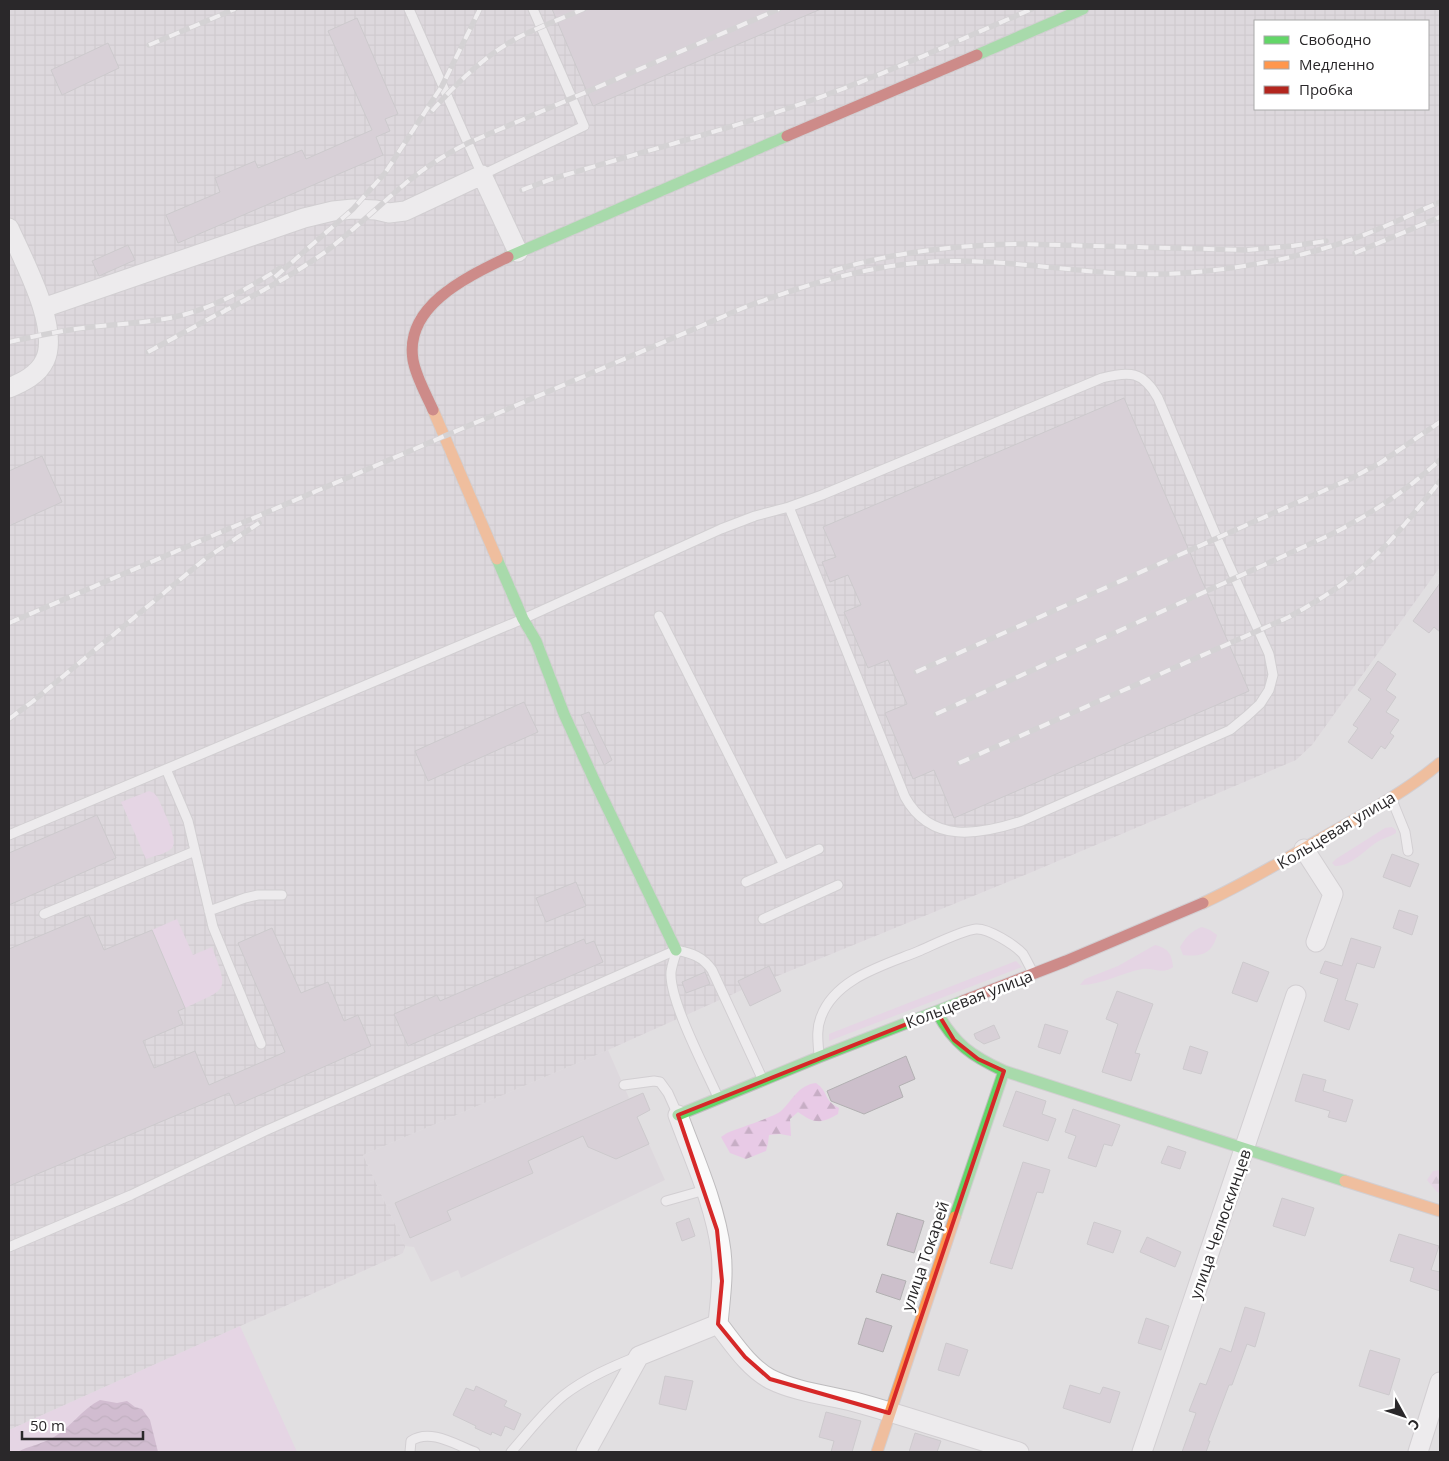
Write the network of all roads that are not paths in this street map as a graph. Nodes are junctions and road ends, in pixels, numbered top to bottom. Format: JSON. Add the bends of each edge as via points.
{"nodes":[{"id":1,"x":409,"y":9,"type":"edge"},
{"id":2,"x":533,"y":9,"type":"edge"},
{"id":3,"x":1083,"y":9,"type":"edge"},
{"id":4,"x":482,"y":175,"type":"junction"},
{"id":5,"x":9,"y":228,"type":"edge"},
{"id":6,"x":518,"y":252,"type":"junction"},
{"id":7,"x":43,"y":308,"type":"junction"},
{"id":8,"x":9,"y":388,"type":"edge"},
{"id":9,"x":789,"y":508,"type":"junction"},
{"id":10,"x":660,"y":616,"type":"dead end"},
{"id":11,"x":523,"y":619,"type":"junction"},
{"id":12,"x":1440,"y":763,"type":"edge"},
{"id":13,"x":166,"y":769,"type":"junction"},
{"id":14,"x":1392,"y":798,"type":"junction"},
{"id":15,"x":9,"y":835,"type":"edge"},
{"id":16,"x":819,"y":849,"type":"dead end"},
{"id":17,"x":1304,"y":849,"type":"junction"},
{"id":18,"x":195,"y":851,"type":"junction"},
{"id":19,"x":1408,"y":851,"type":"dead end"},
{"id":20,"x":784,"y":865,"type":"junction"},
{"id":21,"x":746,"y":882,"type":"dead end"},
{"id":22,"x":838,"y":885,"type":"dead end"},
{"id":23,"x":282,"y":895,"type":"dead end"},
{"id":24,"x":209,"y":910,"type":"junction"},
{"id":25,"x":44,"y":914,"type":"dead end"},
{"id":26,"x":763,"y":919,"type":"dead end"},
{"id":27,"x":1316,"y":942,"type":"dead end"},
{"id":28,"x":676,"y":950,"type":"junction"},
{"id":29,"x":1034,"y":973,"type":"junction"},
{"id":30,"x":1296,"y":995,"type":"dead end"},
{"id":31,"x":937,"y":1012,"type":"junction"},
{"id":32,"x":261,"y":1044,"type":"dead end"},
{"id":33,"x":819,"y":1057,"type":"junction"},
{"id":34,"x":1004,"y":1071,"type":"junction"},
{"id":35,"x":763,"y":1080,"type":"junction"},
{"id":36,"x":624,"y":1086,"type":"dead end"},
{"id":37,"x":718,"y":1098,"type":"junction"},
{"id":38,"x":678,"y":1115,"type":"junction"},
{"id":39,"x":1245,"y":1150,"type":"junction"},
{"id":40,"x":705,"y":1190,"type":"junction"},
{"id":41,"x":666,"y":1201,"type":"dead end"},
{"id":42,"x":1440,"y":1211,"type":"edge"},
{"id":43,"x":9,"y":1247,"type":"edge"},
{"id":44,"x":718,"y":1324,"type":"junction"},
{"id":45,"x":639,"y":1356,"type":"junction"},
{"id":46,"x":1440,"y":1382,"type":"edge"},
{"id":47,"x":889,"y":1413,"type":"junction"},
{"id":48,"x":410,"y":1452,"type":"edge"},
{"id":49,"x":474,"y":1452,"type":"edge"},
{"id":50,"x":511,"y":1452,"type":"edge"},
{"id":51,"x":586,"y":1452,"type":"edge"},
{"id":52,"x":877,"y":1452,"type":"edge"},
{"id":53,"x":1019,"y":1452,"type":"edge"},
{"id":54,"x":1142,"y":1452,"type":"edge"},
{"id":55,"x":1418,"y":1452,"type":"edge"}],
"edges":[{"from":1,"to":4,"type":"lane"},
{"from":2,"to":4,"type":"lane","via":[[584,126]]},
{"from":3,"to":6,"type":"street"},
{"from":4,"to":6,"type":"street"},
{"from":4,"to":7,"type":"street","via":[[405,211],[332,211],[304,218]]},
{"from":5,"to":7,"type":"street"},
{"from":6,"to":11,"type":"street","via":[[450,288],[432,302],[414,336],[413,358]]},
{"from":7,"to":8,"type":"street","via":[[48,333],[45,359],[32,376]]},
{"from":9,"to":9,"type":"lane","via":[[1102,378],[1123,374],[1141,376],[1151,384],[1158,398],[1269,654],[1273,675],[1269,690],[1254,710],[1230,730],[1022,821],[973,833],[940,829],[917,814],[905,797]]},
{"from":9,"to":11,"type":"lane","via":[[722,528]]},
{"from":10,"to":20,"type":"lane"},
{"from":11,"to":13,"type":"lane"},
{"from":11,"to":28,"type":"street","via":[[536,641],[591,783]]},
{"from":12,"to":14,"type":"street","name":"Кольцевая улица"},
{"from":13,"to":15,"type":"lane"},
{"from":13,"to":18,"type":"lane","via":[[188,821]]},
{"from":14,"to":17,"type":"street","name":"Кольцевая улица"},
{"from":14,"to":19,"type":"lane","via":[[1405,832]]},
{"from":16,"to":20,"type":"lane"},
{"from":17,"to":27,"type":"street","via":[[1333,894]]},
{"from":17,"to":29,"type":"street","name":"Кольцевая улица","via":[[1232,890]]},
{"from":18,"to":24,"type":"lane"},
{"from":18,"to":25,"type":"lane"},
{"from":20,"to":21,"type":"lane"},
{"from":22,"to":26,"type":"lane"},
{"from":23,"to":24,"type":"lane","via":[[258,895]]},
{"from":24,"to":32,"type":"lane","via":[[220,948]]},
{"from":28,"to":35,"type":"lane","via":[[697,956],[712,970]]},
{"from":28,"to":37,"type":"lane","via":[[672,983]]},
{"from":28,"to":43,"type":"lane"},
{"from":29,"to":31,"type":"street","name":"Кольцевая улица"},
{"from":29,"to":33,"type":"lane","via":[[1022,954],[1000,937],[977,929],[950,938],[857,977],[840,989],[821,1017]]},
{"from":30,"to":39,"type":"street","name":"улица Челюскинцев"},
{"from":31,"to":33,"type":"street","name":"Кольцевая улица"},
{"from":31,"to":34,"type":"street","via":[[954,1040],[966,1051]]},
{"from":33,"to":35,"type":"street","name":"Кольцевая улица"},
{"from":34,"to":39,"type":"street"},
{"from":34,"to":47,"type":"street","name":"улица Токарей"},
{"from":35,"to":37,"type":"street","name":"Кольцевая улица"},
{"from":36,"to":38,"type":"lane","via":[[660,1082]]},
{"from":37,"to":38,"type":"street","name":"Кольцевая улица"},
{"from":38,"to":40,"type":"street"},
{"from":39,"to":42,"type":"street"},
{"from":39,"to":54,"type":"street","name":"улица Челюскинцев"},
{"from":40,"to":41,"type":"lane"},
{"from":40,"to":44,"type":"street","via":[[721,1253]]},
{"from":44,"to":45,"type":"street"},
{"from":44,"to":47,"type":"street","via":[[745,1357],[770,1379]]},
{"from":45,"to":50,"type":"lane","via":[[591,1378],[564,1395]]},
{"from":45,"to":51,"type":"street"},
{"from":46,"to":55,"type":"street"},
{"from":47,"to":52,"type":"street","name":"улица Токарей"},
{"from":47,"to":53,"type":"street"},
{"from":48,"to":49,"type":"lane","via":[[411,1441],[419,1436],[436,1437]]}]}
